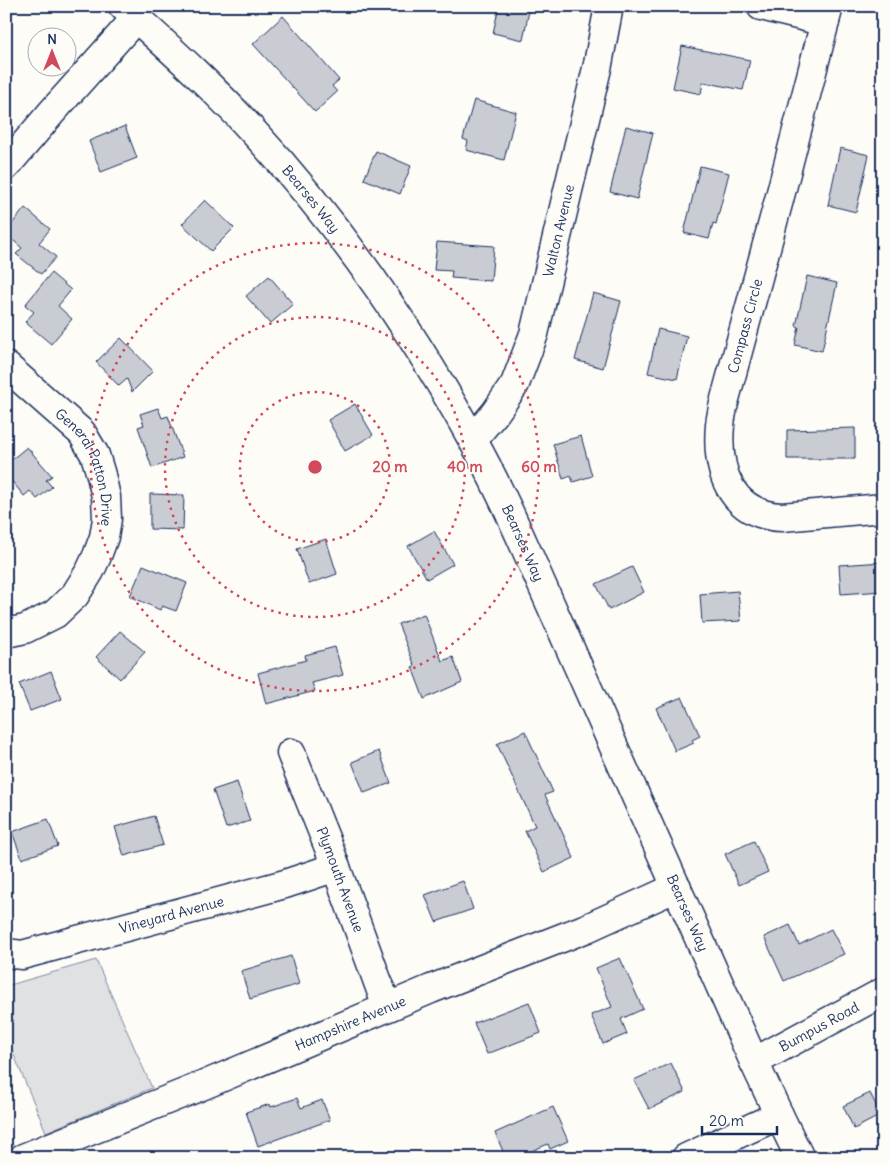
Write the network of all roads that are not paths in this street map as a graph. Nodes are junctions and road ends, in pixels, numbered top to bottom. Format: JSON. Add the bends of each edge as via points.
{"nodes":[{"id":1,"x":609,"y":6,"type":"edge"},
{"id":2,"x":761,"y":6,"type":"edge"},
{"id":3,"x":129,"y":12,"type":"edge"},
{"id":4,"x":827,"y":14,"type":"edge"},
{"id":5,"x":6,"y":166,"type":"edge"},
{"id":6,"x":6,"y":366,"type":"edge"},
{"id":7,"x":472,"y":440,"type":"junction"},
{"id":8,"x":883,"y":508,"type":"edge"},
{"id":9,"x":6,"y":633,"type":"edge"},
{"id":10,"x":291,"y":753,"type":"dead end"},
{"id":11,"x":336,"y":867,"type":"junction"},
{"id":12,"x":677,"y":887,"type":"junction"},
{"id":13,"x":6,"y":954,"type":"edge"},
{"id":14,"x":883,"y":992,"type":"edge"},
{"id":15,"x":387,"y":1007,"type":"junction"},
{"id":16,"x":754,"y":1062,"type":"junction"},
{"id":17,"x":778,"y":1115,"type":"junction"},
{"id":18,"x":23,"y":1158,"type":"edge"},
{"id":19,"x":686,"y":1158,"type":"edge"},
{"id":20,"x":800,"y":1158,"type":"edge"}],
"edges":[{"from":1,"to":7,"type":"street","name":"Walton Avenue","via":[[534,334],[515,384]]},
{"from":2,"to":4,"type":"street"},
{"from":3,"to":5,"type":"street"},
{"from":3,"to":7,"type":"street","name":"Bearses Way","via":[[193,69],[251,129],[330,221],[413,340]]},
{"from":4,"to":8,"type":"street","name":"Compass Circle","via":[[725,399],[720,424],[720,454],[723,470],[736,498],[757,513],[782,517]]},
{"from":6,"to":9,"type":"street","name":"General Patton Drive","via":[[82,433],[95,455],[101,475],[107,519],[97,556],[75,595],[55,614],[26,629]]},
{"from":7,"to":12,"type":"street","name":"Bearses Way","via":[[526,547]]},
{"from":10,"to":11,"type":"street","name":"Plymouth Avenue"},
{"from":11,"to":13,"type":"street","name":"Vineyard Avenue","via":[[285,884],[22,955]]},
{"from":11,"to":15,"type":"street","name":"Plymouth Avenue"},
{"from":12,"to":15,"type":"street","name":"Hampshire Avenue","via":[[587,928]]},
{"from":12,"to":16,"type":"street","name":"Bearses Way"},
{"from":14,"to":16,"type":"street","name":"Bumpus Road"},
{"from":15,"to":18,"type":"street","name":"Hampshire Avenue"},
{"from":16,"to":17,"type":"street","name":"Bearses Way"},
{"from":17,"to":19,"type":"street"},
{"from":17,"to":20,"type":"street","name":"Bearses Way"}]}
